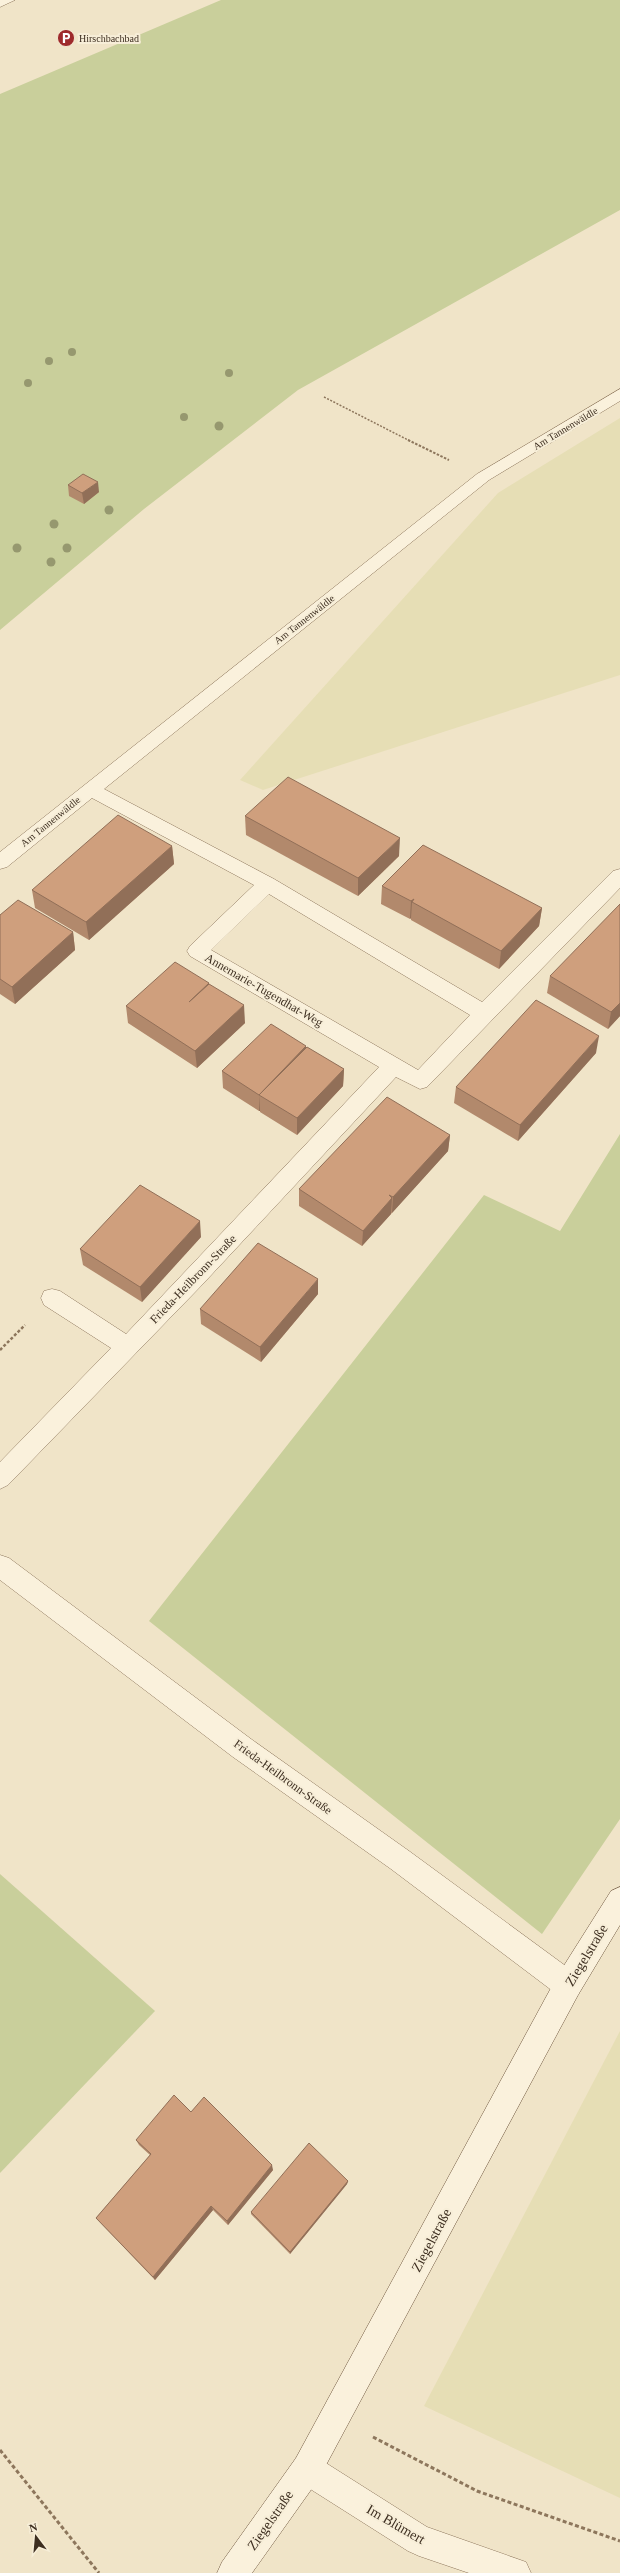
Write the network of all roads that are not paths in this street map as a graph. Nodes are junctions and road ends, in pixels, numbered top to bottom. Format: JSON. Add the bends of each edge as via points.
{"nodes":[{"id":1,"x":9,"y":0,"type":"edge"},
{"id":2,"x":0,"y":3,"type":"edge"},
{"id":3,"x":620,"y":394,"type":"edge"},
{"id":4,"x":90,"y":789,"type":"junction"},
{"id":5,"x":0,"y":862,"type":"edge"},
{"id":6,"x":620,"y":876,"type":"edge"},
{"id":7,"x":267,"y":884,"type":"junction"},
{"id":8,"x":484,"y":1013,"type":"junction"},
{"id":9,"x":394,"y":1066,"type":"junction"},
{"id":10,"x":52,"y":1298,"type":"dead end"},
{"id":11,"x":128,"y":1347,"type":"junction"},
{"id":12,"x":5,"y":1473,"type":"edge"},
{"id":13,"x":0,"y":1566,"type":"edge"},
{"id":14,"x":620,"y":1900,"type":"edge"},
{"id":15,"x":568,"y":1984,"type":"junction"},
{"id":16,"x":307,"y":2469,"type":"junction"},
{"id":17,"x":233,"y":2573,"type":"edge"},
{"id":18,"x":515,"y":2573,"type":"edge"}],
"edges":[{"from":1,"to":2,"type":"street"},
{"from":3,"to":4,"type":"street","name":"Am Tannenwäldle","via":[[483,477]]},
{"from":4,"to":5,"type":"street","name":"Am Tannenwäldle"},
{"from":4,"to":7,"type":"street"},
{"from":6,"to":8,"type":"street","name":"Annemarie-Tugendhat-Weg"},
{"from":7,"to":8,"type":"street"},
{"from":7,"to":9,"type":"street","name":"Annemarie-Tugendhat-Weg","via":[[197,951]]},
{"from":8,"to":9,"type":"street","name":"Annemarie-Tugendhat-Weg","via":[[420,1081]]},
{"from":9,"to":11,"type":"street","name":"Frieda-Heilbronn-Straße"},
{"from":10,"to":11,"type":"street"},
{"from":11,"to":12,"type":"street","name":"Frieda-Heilbronn-Straße"},
{"from":13,"to":15,"type":"street","name":"Frieda-Heilbronn-Straße","via":[[242,1748]]},
{"from":14,"to":15,"type":"street","name":"Ziegelstraße"},
{"from":15,"to":16,"type":"street","name":"Ziegelstraße"},
{"from":16,"to":17,"type":"street","name":"Ziegelstraße"},
{"from":16,"to":18,"type":"street","name":"Im Blümert","via":[[419,2540]]}]}
